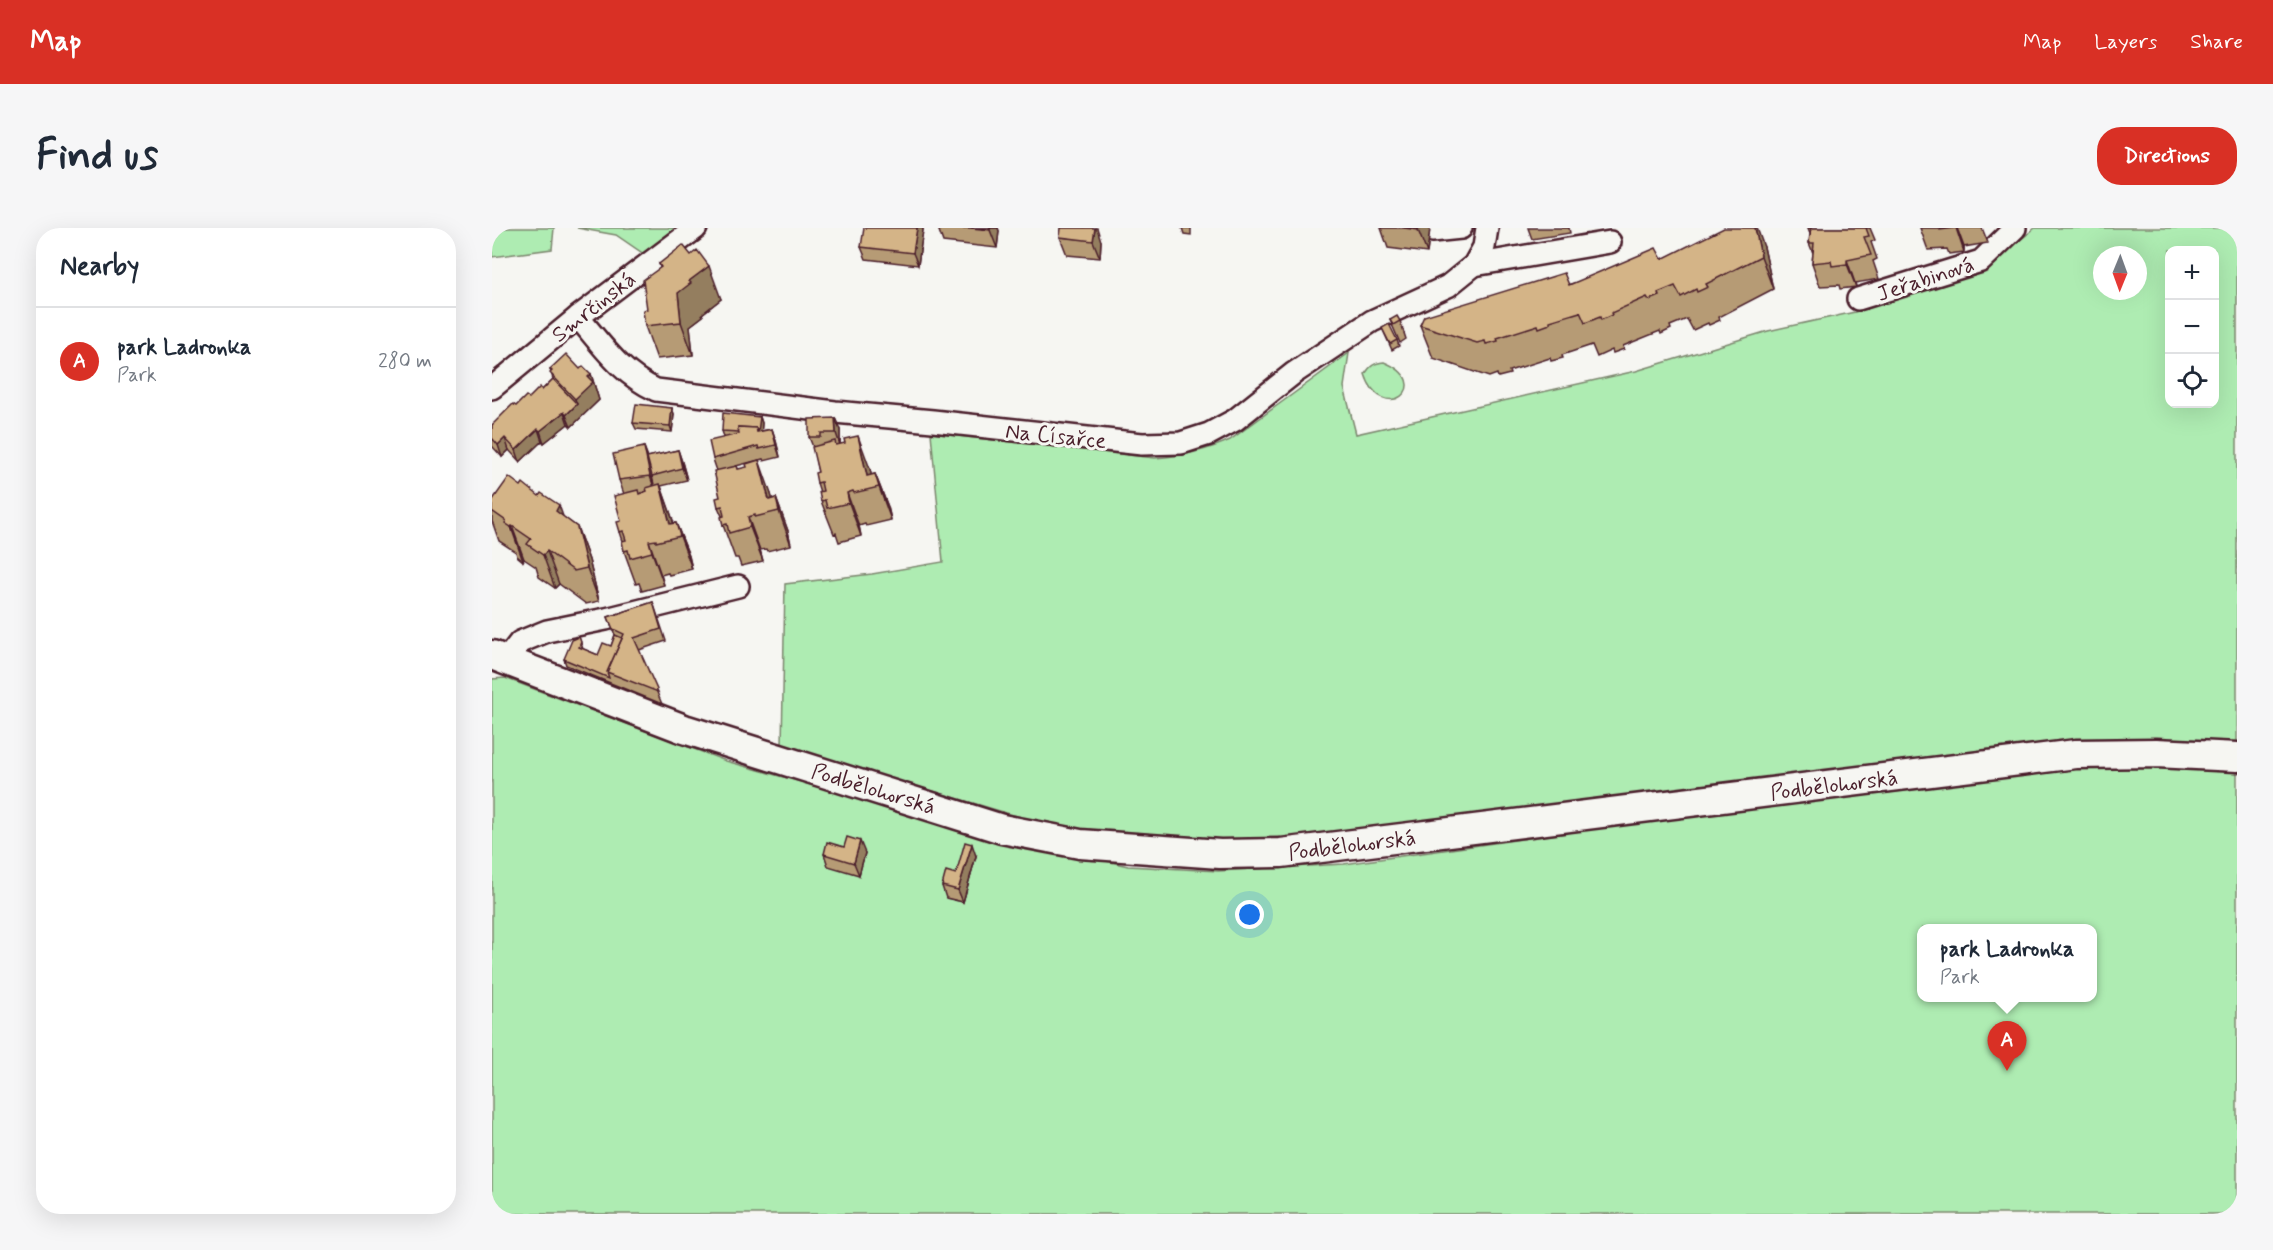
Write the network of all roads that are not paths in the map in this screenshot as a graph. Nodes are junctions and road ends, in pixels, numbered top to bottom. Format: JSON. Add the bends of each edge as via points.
{"nodes":[{"id":1,"x":696,"y":228,"type":"edge"},
{"id":2,"x":1461,"y":228,"type":"edge"},
{"id":3,"x":1487,"y":228,"type":"edge"},
{"id":4,"x":2015,"y":228,"type":"edge"},
{"id":5,"x":1432,"y":231,"type":"dead end"},
{"id":6,"x":1610,"y":242,"type":"dead end"},
{"id":7,"x":1474,"y":265,"type":"junction"},
{"id":8,"x":1858,"y":299,"type":"dead end"},
{"id":9,"x":578,"y":317,"type":"junction"},
{"id":10,"x":492,"y":388,"type":"edge"},
{"id":11,"x":738,"y":586,"type":"dead end"},
{"id":12,"x":497,"y":659,"type":"edge"},
{"id":13,"x":2237,"y":757,"type":"edge"}],
"edges":[{"from":1,"to":9,"type":"street","name":"Smrčinská"},
{"from":2,"to":5,"type":"street"},
{"from":3,"to":7,"type":"street","name":"Na Císařce","via":[[1484,247]]},
{"from":4,"to":8,"type":"street","name":"Jeřabinová","via":[[1981,261]]},
{"from":6,"to":7,"type":"street"},
{"from":7,"to":9,"type":"street","name":"Na Císařce","via":[[1448,286],[1351,333],[1235,420],[1181,443],[1142,444],[656,390],[624,371]]},
{"from":9,"to":10,"type":"street","name":"Smrčinská"},
{"from":11,"to":12,"type":"street","via":[[547,631],[520,642]]},
{"from":12,"to":13,"type":"street","name":"Podbělohorská","via":[[684,729],[1002,829],[1080,844],[1166,851],[1281,853],[2076,754]]}]}
